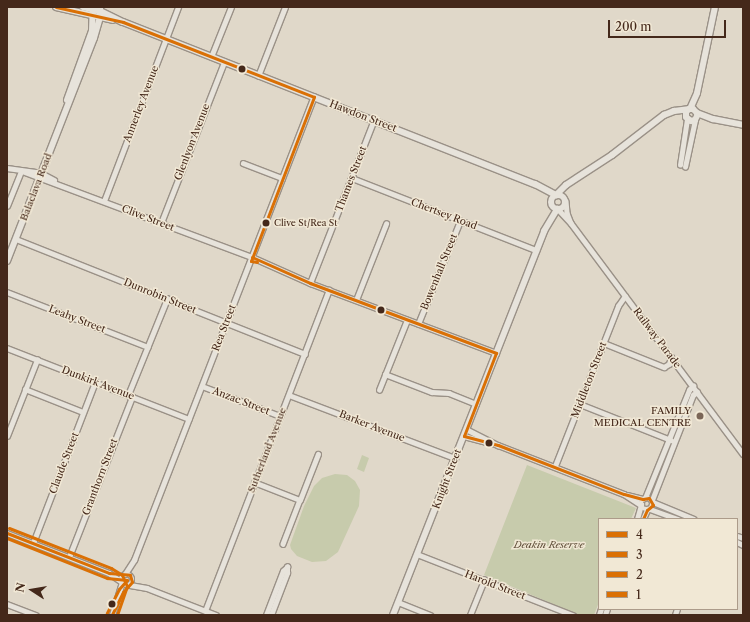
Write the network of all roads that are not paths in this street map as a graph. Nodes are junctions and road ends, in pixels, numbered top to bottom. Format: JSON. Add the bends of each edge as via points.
{"nodes":[{"id":1,"x":56,"y":7,"type":"edge"},
{"id":2,"x":83,"y":7,"type":"edge"},
{"id":3,"x":178,"y":7,"type":"edge"},
{"id":4,"x":231,"y":7,"type":"edge"},
{"id":5,"x":286,"y":7,"type":"edge"},
{"id":6,"x":715,"y":7,"type":"edge"},
{"id":7,"x":97,"y":11,"type":"edge"},
{"id":8,"x":166,"y":39,"type":"junction"},
{"id":9,"x":211,"y":57,"type":"junction"},
{"id":10,"x":224,"y":62,"type":"junction"},
{"id":11,"x":258,"y":76,"type":"junction"},
{"id":12,"x":697,"y":93,"type":"junction"},
{"id":13,"x":314,"y":97,"type":"junction"},
{"id":14,"x":690,"y":109,"type":"junction"},
{"id":15,"x":696,"y":116,"type":"junction"},
{"id":16,"x":686,"y":118,"type":"junction"},
{"id":17,"x":374,"y":120,"type":"junction"},
{"id":18,"x":658,"y":120,"type":"junction"},
{"id":19,"x":743,"y":125,"type":"edge"},
{"id":20,"x":243,"y":163,"type":"dead end"},
{"id":21,"x":7,"y":168,"type":"edge"},
{"id":22,"x":22,"y":171,"type":"junction"},
{"id":23,"x":40,"y":176,"type":"junction"},
{"id":24,"x":282,"y":178,"type":"junction"},
{"id":25,"x":352,"y":178,"type":"junction"},
{"id":26,"x":574,"y":180,"type":"junction"},
{"id":27,"x":535,"y":184,"type":"junction"},
{"id":28,"x":557,"y":194,"type":"junction"},
{"id":29,"x":565,"y":199,"type":"junction"},
{"id":30,"x":104,"y":201,"type":"junction"},
{"id":31,"x":551,"y":203,"type":"junction"},
{"id":32,"x":7,"y":206,"type":"edge"},
{"id":33,"x":557,"y":209,"type":"junction"},
{"id":34,"x":460,"y":221,"type":"junction"},
{"id":35,"x":161,"y":223,"type":"junction"},
{"id":36,"x":571,"y":223,"type":"junction"},
{"id":37,"x":386,"y":224,"type":"dead end"},
{"id":38,"x":544,"y":230,"type":"junction"},
{"id":39,"x":16,"y":239,"type":"junction"},
{"id":40,"x":536,"y":250,"type":"junction"},
{"id":41,"x":251,"y":259,"type":"junction"},
{"id":42,"x":7,"y":261,"type":"edge"},
{"id":43,"x":310,"y":282,"type":"junction"},
{"id":44,"x":329,"y":290,"type":"junction"},
{"id":45,"x":7,"y":292,"type":"edge"},
{"id":46,"x":625,"y":296,"type":"junction"},
{"id":47,"x":168,"y":299,"type":"junction"},
{"id":48,"x":356,"y":300,"type":"junction"},
{"id":49,"x":407,"y":320,"type":"junction"},
{"id":50,"x":226,"y":323,"type":"junction"},
{"id":51,"x":418,"y":324,"type":"junction"},
{"id":52,"x":604,"y":343,"type":"junction"},
{"id":53,"x":148,"y":347,"type":"junction"},
{"id":54,"x":7,"y":348,"type":"edge"},
{"id":55,"x":305,"y":354,"type":"junction"},
{"id":56,"x":496,"y":354,"type":"junction"},
{"id":57,"x":671,"y":357,"type":"junction"},
{"id":58,"x":37,"y":360,"type":"junction"},
{"id":59,"x":386,"y":374,"type":"junction"},
{"id":60,"x":95,"y":382,"type":"junction"},
{"id":61,"x":202,"y":386,"type":"junction"},
{"id":62,"x":693,"y":386,"type":"junction"},
{"id":63,"x":25,"y":389,"type":"junction"},
{"id":64,"x":379,"y":390,"type":"dead end"},
{"id":65,"x":697,"y":392,"type":"junction"},
{"id":66,"x":289,"y":395,"type":"junction"},
{"id":67,"x":130,"y":396,"type":"junction"},
{"id":68,"x":476,"y":404,"type":"junction"},
{"id":69,"x":580,"y":404,"type":"junction"},
{"id":70,"x":83,"y":412,"type":"junction"},
{"id":71,"x":280,"y":416,"type":"junction"},
{"id":72,"x":189,"y":419,"type":"junction"},
{"id":73,"x":466,"y":429,"type":"junction"},
{"id":74,"x":7,"y":436,"type":"edge"},
{"id":75,"x":464,"y":436,"type":"junction"},
{"id":76,"x":672,"y":440,"type":"junction"},
{"id":77,"x":498,"y":445,"type":"junction"},
{"id":78,"x":318,"y":454,"type":"dead end"},
{"id":79,"x":743,"y":454,"type":"edge"},
{"id":80,"x":455,"y":458,"type":"junction"},
{"id":81,"x":555,"y":466,"type":"junction"},
{"id":82,"x":254,"y":482,"type":"junction"},
{"id":83,"x":624,"y":494,"type":"junction"},
{"id":84,"x":644,"y":498,"type":"junction"},
{"id":85,"x":300,"y":500,"type":"junction"},
{"id":86,"x":652,"y":501,"type":"junction"},
{"id":87,"x":641,"y":505,"type":"junction"},
{"id":88,"x":649,"y":509,"type":"junction"},
{"id":89,"x":637,"y":518,"type":"edge"},
{"id":90,"x":644,"y":518,"type":"edge"},
{"id":91,"x":675,"y":518,"type":"edge"},
{"id":92,"x":692,"y":518,"type":"edge"},
{"id":93,"x":7,"y":533,"type":"edge"},
{"id":94,"x":33,"y":543,"type":"junction"},
{"id":95,"x":283,"y":544,"type":"dead end"},
{"id":96,"x":417,"y":554,"type":"junction"},
{"id":97,"x":69,"y":557,"type":"junction"},
{"id":98,"x":134,"y":560,"type":"junction"},
{"id":99,"x":109,"y":573,"type":"junction"},
{"id":100,"x":124,"y":574,"type":"junction"},
{"id":101,"x":132,"y":577,"type":"junction"},
{"id":102,"x":484,"y":580,"type":"junction"},
{"id":103,"x":121,"y":582,"type":"junction"},
{"id":104,"x":129,"y":585,"type":"junction"},
{"id":105,"x":147,"y":588,"type":"junction"},
{"id":106,"x":118,"y":601,"type":"junction"},
{"id":107,"x":398,"y":602,"type":"junction"},
{"id":108,"x":7,"y":604,"type":"edge"},
{"id":109,"x":205,"y":610,"type":"junction"},
{"id":110,"x":36,"y":615,"type":"edge"},
{"id":111,"x":112,"y":615,"type":"edge"},
{"id":112,"x":216,"y":615,"type":"edge"},
{"id":113,"x":266,"y":615,"type":"edge"},
{"id":114,"x":271,"y":615,"type":"edge"},
{"id":115,"x":393,"y":615,"type":"edge"},
{"id":116,"x":431,"y":615,"type":"edge"},
{"id":117,"x":470,"y":615,"type":"edge"},
{"id":118,"x":573,"y":615,"type":"edge"}],
"edges":[{"from":1,"to":7,"type":"street"},
{"from":2,"to":7,"type":"street"},
{"from":3,"to":8,"type":"street","name":"Annerley Avenue"},
{"from":4,"to":9,"type":"street"},
{"from":5,"to":11,"type":"street"},
{"from":6,"to":12,"type":"street"},
{"from":7,"to":8,"type":"street","name":"Hawdon Street"},
{"from":7,"to":23,"type":"street","name":"Balaclava Road","via":[[64,113]]},
{"from":8,"to":9,"type":"street","name":"Hawdon Street"},
{"from":8,"to":30,"type":"street","name":"Annerley Avenue"},
{"from":9,"to":10,"type":"street","name":"Hawdon Street"},
{"from":10,"to":11,"type":"street","name":"Hawdon Street"},
{"from":10,"to":35,"type":"street","name":"Glenlyon Avenue"},
{"from":11,"to":13,"type":"street","name":"Hawdon Street"},
{"from":12,"to":14,"type":"street"},
{"from":12,"to":15,"type":"street"},
{"from":13,"to":17,"type":"street","name":"Hawdon Street"},
{"from":13,"to":24,"type":"street","name":"Rea Street"},
{"from":14,"to":15,"type":"street"},
{"from":14,"to":16,"type":"street","via":[[686,112]]},
{"from":14,"to":18,"type":"street","via":[[672,112]]},
{"from":15,"to":16,"type":"street","via":[[691,121]]},
{"from":15,"to":16,"type":"street","via":[[683,166]]},
{"from":15,"to":19,"type":"street"},
{"from":16,"to":18,"type":"street","via":[[676,115]]},
{"from":17,"to":25,"type":"street","name":"Thames Street"},
{"from":17,"to":27,"type":"street","name":"Hawdon Street"},
{"from":18,"to":26,"type":"street"},
{"from":20,"to":24,"type":"street"},
{"from":21,"to":22,"type":"street","name":"Clive Street"},
{"from":22,"to":23,"type":"street","name":"Clive Street"},
{"from":22,"to":32,"type":"street","name":"Balaclava Road"},
{"from":23,"to":30,"type":"street","name":"Clive Street"},
{"from":23,"to":39,"type":"street","name":"Balaclava Road"},
{"from":24,"to":41,"type":"street","name":"Rea Street"},
{"from":25,"to":34,"type":"street","name":"Chertsey Road"},
{"from":25,"to":43,"type":"street","name":"Thames Street"},
{"from":26,"to":28,"type":"street"},
{"from":26,"to":29,"type":"street","via":[[565,191]]},
{"from":27,"to":28,"type":"street","name":"Hawdon Street"},
{"from":27,"to":31,"type":"street","name":"Hawdon Street","via":[[544,191]]},
{"from":28,"to":29,"type":"street"},
{"from":28,"to":31,"type":"street"},
{"from":29,"to":33,"type":"street","via":[[564,207]]},
{"from":29,"to":36,"type":"street","name":"Railway Parade"},
{"from":30,"to":35,"type":"street","name":"Clive Street"},
{"from":31,"to":33,"type":"street"},
{"from":31,"to":38,"type":"street","name":"Knight Street"},
{"from":33,"to":36,"type":"street","name":"Railway Parade"},
{"from":33,"to":38,"type":"street","name":"Knight Street"},
{"from":34,"to":40,"type":"street","name":"Chertsey Road"},
{"from":34,"to":51,"type":"street","name":"Bowenhall Street"},
{"from":35,"to":41,"type":"street","name":"Clive Street"},
{"from":36,"to":46,"type":"street","name":"Railway Parade"},
{"from":37,"to":48,"type":"street"},
{"from":38,"to":40,"type":"street","name":"Knight Street"},
{"from":39,"to":42,"type":"street","name":"Balaclava Road"},
{"from":39,"to":47,"type":"street","name":"Dunrobin Street"},
{"from":40,"to":56,"type":"street","name":"Knight Street"},
{"from":41,"to":43,"type":"street","name":"Clive Street"},
{"from":41,"to":50,"type":"street","name":"Rea Street"},
{"from":43,"to":44,"type":"street","name":"Clive Street"},
{"from":44,"to":48,"type":"street","name":"Clive Street"},
{"from":44,"to":55,"type":"street","name":"Sutherland Avenue"},
{"from":45,"to":53,"type":"street","name":"Leahy Street"},
{"from":46,"to":52,"type":"street","name":"Middleton Street","via":[[619,303]]},
{"from":46,"to":57,"type":"street","name":"Railway Parade"},
{"from":47,"to":50,"type":"street","name":"Dunrobin Street"},
{"from":47,"to":53,"type":"street","name":"Granthorn Street"},
{"from":48,"to":49,"type":"street","name":"Clive Street"},
{"from":49,"to":51,"type":"street","name":"Clive Street"},
{"from":49,"to":59,"type":"street"},
{"from":50,"to":55,"type":"street","name":"Dunrobin Street"},
{"from":50,"to":61,"type":"street","name":"Rea Street"},
{"from":51,"to":56,"type":"street","name":"Clive Street"},
{"from":52,"to":57,"type":"street","via":[[664,367],[669,364]]},
{"from":52,"to":69,"type":"street","name":"Middleton Street"},
{"from":53,"to":67,"type":"street","name":"Granthorn Street"},
{"from":54,"to":58,"type":"street","name":"Dunkirk Avenue"},
{"from":55,"to":66,"type":"street","name":"Sutherland Avenue"},
{"from":56,"to":68,"type":"street","name":"Knight Street"},
{"from":57,"to":62,"type":"street","name":"Railway Parade"},
{"from":58,"to":60,"type":"street","name":"Dunkirk Avenue"},
{"from":58,"to":63,"type":"street"},
{"from":59,"to":64,"type":"street"},
{"from":59,"to":68,"type":"street","via":[[432,392],[449,393]]},
{"from":60,"to":67,"type":"street","name":"Dunkirk Avenue"},
{"from":60,"to":70,"type":"street","name":"Claude Street"},
{"from":61,"to":71,"type":"street","name":"Anzac Street"},
{"from":61,"to":72,"type":"street","name":"Rea Street"},
{"from":62,"to":65,"type":"street","name":"Railway Parade"},
{"from":62,"to":76,"type":"street","via":[[689,390]]},
{"from":63,"to":70,"type":"street"},
{"from":63,"to":74,"type":"street"},
{"from":65,"to":76,"type":"street","via":[[693,395]]},
{"from":65,"to":79,"type":"street","name":"Railway Parade"},
{"from":66,"to":71,"type":"street","name":"Sutherland Avenue"},
{"from":66,"to":80,"type":"street","name":"Barker Avenue"},
{"from":67,"to":72,"type":"street","name":"Dunkirk Avenue"},
{"from":67,"to":97,"type":"street","name":"Granthorn Street"},
{"from":68,"to":73,"type":"street","name":"Knight Street"},
{"from":69,"to":76,"type":"street"},
{"from":69,"to":81,"type":"street","name":"Middleton Street"},
{"from":70,"to":94,"type":"street","name":"Claude Street"},
{"from":71,"to":82,"type":"street","name":"Sutherland Avenue"},
{"from":72,"to":98,"type":"street","name":"Rea Street"},
{"from":73,"to":75,"type":"street","name":"Knight Street"},
{"from":73,"to":77,"type":"street"},
{"from":75,"to":77,"type":"street"},
{"from":75,"to":80,"type":"street","name":"Knight Street"},
{"from":76,"to":84,"type":"street"},
{"from":76,"to":86,"type":"street"},
{"from":77,"to":81,"type":"street"},
{"from":78,"to":85,"type":"street"},
{"from":80,"to":96,"type":"street","name":"Knight Street"},
{"from":81,"to":83,"type":"street"},
{"from":82,"to":85,"type":"street"},
{"from":82,"to":109,"type":"street","name":"Sutherland Avenue"},
{"from":83,"to":84,"type":"street"},
{"from":83,"to":87,"type":"street"},
{"from":84,"to":86,"type":"street"},
{"from":84,"to":87,"type":"street"},
{"from":85,"to":95,"type":"street"},
{"from":86,"to":88,"type":"street"},
{"from":86,"to":92,"type":"street"},
{"from":87,"to":88,"type":"street"},
{"from":87,"to":89,"type":"street"},
{"from":88,"to":90,"type":"street"},
{"from":88,"to":91,"type":"street"},
{"from":93,"to":94,"type":"street"},
{"from":94,"to":97,"type":"street"},
{"from":96,"to":102,"type":"street","name":"Harold Street"},
{"from":96,"to":107,"type":"street","name":"Knight Street"},
{"from":97,"to":99,"type":"street"},
{"from":98,"to":100,"type":"street","name":"Rea Street"},
{"from":98,"to":101,"type":"street","name":"Rea Street"},
{"from":99,"to":100,"type":"street"},
{"from":99,"to":103,"type":"street"},
{"from":100,"to":101,"type":"street"},
{"from":100,"to":103,"type":"street","name":"Rea Street"},
{"from":101,"to":104,"type":"street","name":"Rea Street"},
{"from":101,"to":105,"type":"street"},
{"from":102,"to":117,"type":"street"},
{"from":102,"to":118,"type":"street","name":"Harold Street"},
{"from":103,"to":104,"type":"street"},
{"from":103,"to":106,"type":"street"},
{"from":104,"to":105,"type":"street"},
{"from":104,"to":106,"type":"street"},
{"from":105,"to":109,"type":"street"},
{"from":106,"to":111,"type":"street"},
{"from":107,"to":115,"type":"street","name":"Knight Street"},
{"from":107,"to":116,"type":"street"},
{"from":108,"to":110,"type":"street"},
{"from":109,"to":112,"type":"street"},
{"from":113,"to":114,"type":"street","via":[[283,571],[287,567]]}]}
